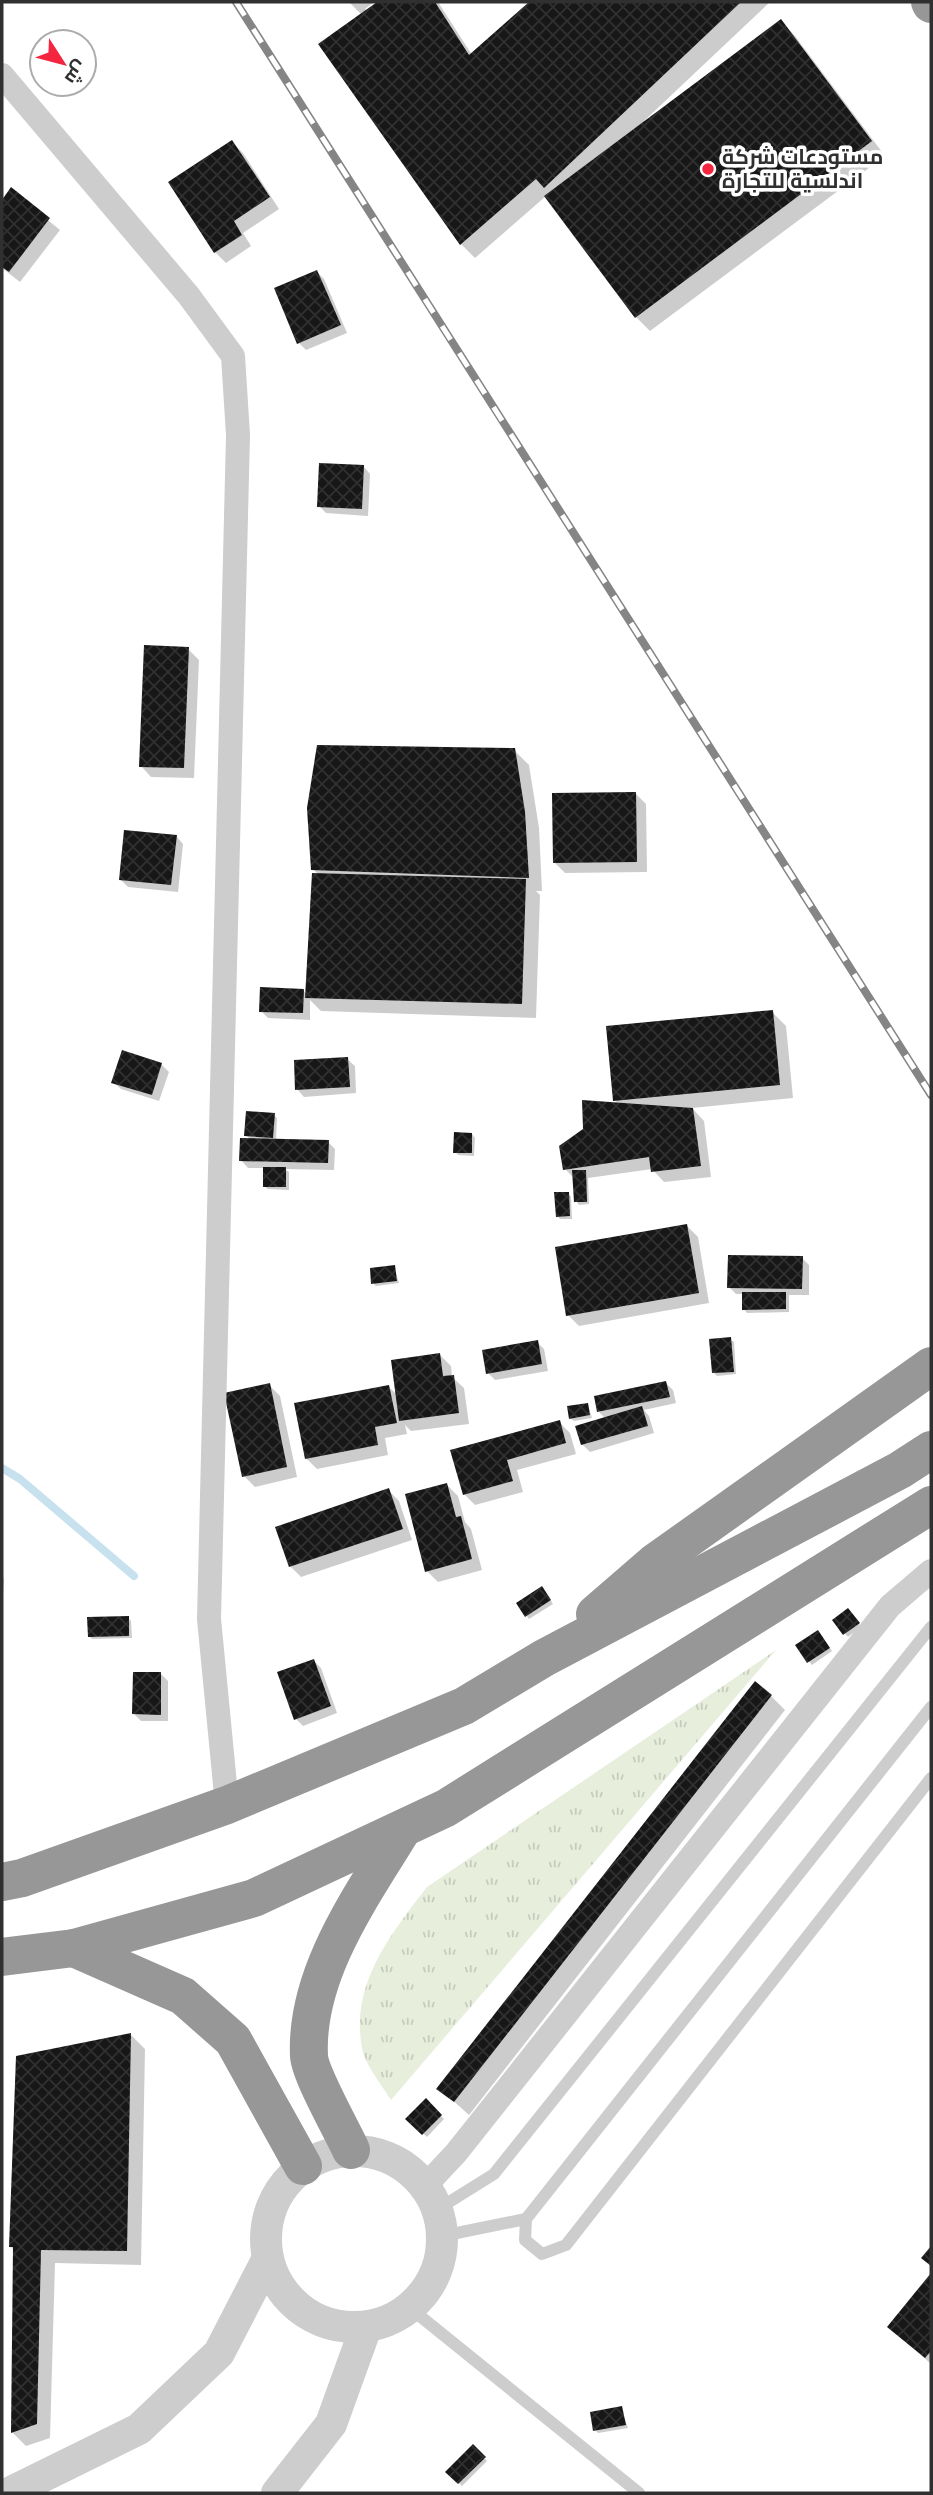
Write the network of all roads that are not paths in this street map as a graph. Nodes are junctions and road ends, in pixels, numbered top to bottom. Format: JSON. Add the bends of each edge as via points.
{"nodes":[{"id":1,"x":2,"y":75,"type":"edge"},
{"id":2,"x":931,"y":1366,"type":"edge"},
{"id":3,"x":931,"y":1450,"type":"edge"},
{"id":4,"x":931,"y":1505,"type":"edge"},
{"id":5,"x":931,"y":1571,"type":"edge"},
{"id":6,"x":931,"y":1626,"type":"edge"},
{"id":7,"x":544,"y":1658,"type":"junction"},
{"id":8,"x":931,"y":1707,"type":"edge"},
{"id":9,"x":931,"y":1778,"type":"edge"},
{"id":10,"x":227,"y":1805,"type":"junction"},
{"id":11,"x":402,"y":1830,"type":"junction"},
{"id":12,"x":2,"y":1882,"type":"edge"},
{"id":13,"x":74,"y":1948,"type":"junction"},
{"id":14,"x":2,"y":1957,"type":"edge"},
{"id":15,"x":351,"y":2150,"type":"junction"},
{"id":16,"x":303,"y":2166,"type":"junction"},
{"id":17,"x":435,"y":2210,"type":"junction"},
{"id":18,"x":526,"y":2219,"type":"junction"},
{"id":19,"x":267,"y":2260,"type":"junction"},
{"id":20,"x":410,"y":2308,"type":"junction"},
{"id":21,"x":366,"y":2327,"type":"junction"},
{"id":22,"x":9,"y":2493,"type":"edge"},
{"id":23,"x":277,"y":2493,"type":"edge"},
{"id":24,"x":639,"y":2493,"type":"edge"}],
"edges":[{"from":1,"to":10,"type":"street","via":[[189,296],[233,356],[238,435],[209,1619]]},
{"from":2,"to":7,"type":"highway","via":[[654,1563]]},
{"from":3,"to":7,"type":"highway"},
{"from":4,"to":11,"type":"highway","via":[[446,1808]]},
{"from":5,"to":17,"type":"street","via":[[890,1606],[456,2153]]},
{"from":6,"to":17,"type":"lane","via":[[494,2174]]},
{"from":7,"to":10,"type":"highway","via":[[464,1706]]},
{"from":8,"to":18,"type":"lane"},
{"from":9,"to":18,"type":"lane","via":[[566,2245],[542,2254],[525,2240]]},
{"from":10,"to":12,"type":"highway"},
{"from":11,"to":13,"type":"highway","via":[[254,1898]]},
{"from":11,"to":15,"type":"highway","via":[[353,1909],[316,1991],[309,2059]]},
{"from":13,"to":14,"type":"highway"},
{"from":13,"to":16,"type":"highway","via":[[183,1996],[233,2040]]},
{"from":15,"to":16,"type":"street","via":[[326,2154]]},
{"from":15,"to":17,"type":"street","via":[[379,2154],[405,2166]]},
{"from":16,"to":19,"type":"street","via":[[283,2185],[271,2208],[265,2234]]},
{"from":17,"to":18,"type":"lane"},
{"from":17,"to":20,"type":"street","via":[[439,2263],[428,2287]]},
{"from":19,"to":21,"type":"street","via":[[293,2305],[340,2327]]},
{"from":19,"to":22,"type":"street","via":[[219,2353],[139,2429]]},
{"from":20,"to":21,"type":"street"},
{"from":20,"to":24,"type":"lane"},
{"from":21,"to":23,"type":"street","via":[[331,2424]]}]}
